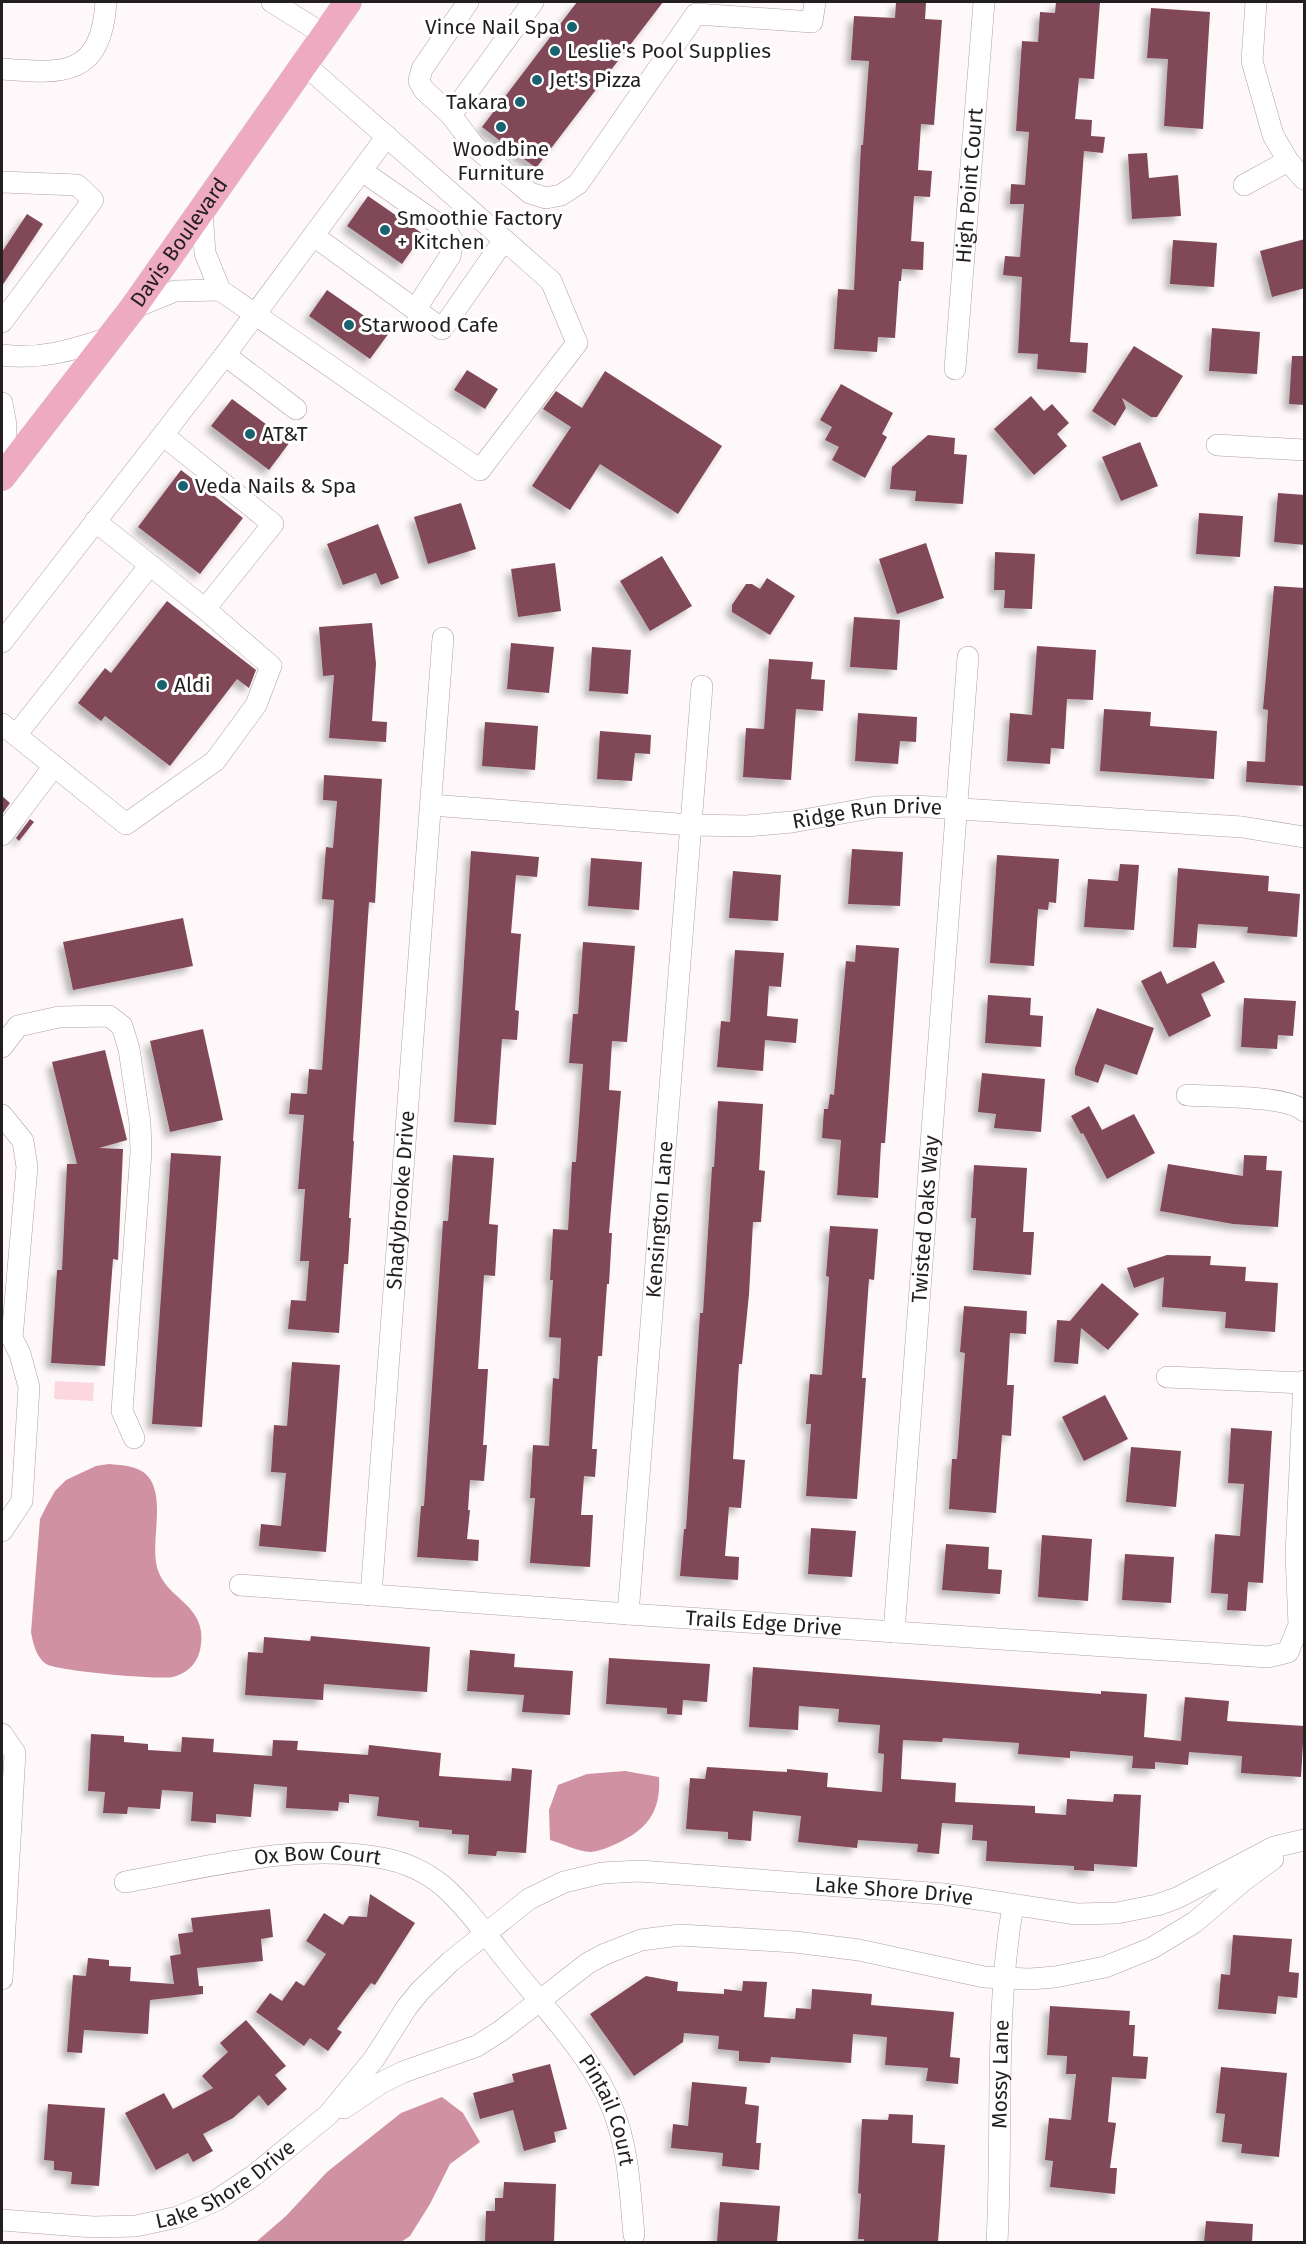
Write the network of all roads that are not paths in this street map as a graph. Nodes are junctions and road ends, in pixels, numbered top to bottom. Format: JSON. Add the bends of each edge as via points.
{"nodes":[{"id":1,"x":105,"y":2,"type":"edge"},
{"id":2,"x":272,"y":2,"type":"edge"},
{"id":3,"x":348,"y":2,"type":"edge"},
{"id":4,"x":468,"y":2,"type":"edge"},
{"id":5,"x":533,"y":2,"type":"edge"},
{"id":6,"x":815,"y":2,"type":"edge"},
{"id":7,"x":984,"y":2,"type":"edge"},
{"id":8,"x":1256,"y":2,"type":"edge"},
{"id":9,"x":694,"y":8,"type":"edge"},
{"id":10,"x":325,"y":35,"type":"junction"},
{"id":11,"x":304,"y":64,"type":"junction"},
{"id":12,"x":2,"y":69,"type":"edge"},
{"id":13,"x":452,"y":115,"type":"junction"},
{"id":14,"x":387,"y":136,"type":"junction"},
{"id":15,"x":1288,"y":161,"type":"junction"},
{"id":16,"x":362,"y":171,"type":"junction"},
{"id":17,"x":1305,"y":179,"type":"edge"},
{"id":18,"x":2,"y":182,"type":"edge"},
{"id":19,"x":1244,"y":185,"type":"dead end"},
{"id":20,"x":202,"y":211,"type":"junction"},
{"id":21,"x":314,"y":236,"type":"junction"},
{"id":22,"x":504,"y":240,"type":"junction"},
{"id":23,"x":220,"y":290,"type":"junction"},
{"id":24,"x":133,"y":308,"type":"junction"},
{"id":25,"x":415,"y":310,"type":"junction"},
{"id":26,"x":256,"y":315,"type":"junction"},
{"id":27,"x":2,"y":322,"type":"edge"},
{"id":28,"x":109,"y":338,"type":"junction"},
{"id":29,"x":2,"y":355,"type":"edge"},
{"id":30,"x":225,"y":355,"type":"junction"},
{"id":31,"x":955,"y":369,"type":"dead end"},
{"id":32,"x":2,"y":403,"type":"edge"},
{"id":33,"x":296,"y":409,"type":"dead end"},
{"id":34,"x":164,"y":435,"type":"junction"},
{"id":35,"x":1217,"y":445,"type":"dead end"},
{"id":36,"x":1305,"y":450,"type":"edge"},
{"id":37,"x":2,"y":477,"type":"edge"},
{"id":38,"x":95,"y":521,"type":"junction"},
{"id":39,"x":150,"y":565,"type":"junction"},
{"id":40,"x":205,"y":609,"type":"junction"},
{"id":41,"x":443,"y":638,"type":"dead end"},
{"id":42,"x":2,"y":642,"type":"edge"},
{"id":43,"x":968,"y":657,"type":"dead end"},
{"id":44,"x":702,"y":686,"type":"dead end"},
{"id":45,"x":9,"y":730,"type":"edge"},
{"id":46,"x":54,"y":766,"type":"junction"},
{"id":47,"x":430,"y":805,"type":"junction"},
{"id":48,"x":958,"y":807,"type":"junction"},
{"id":49,"x":691,"y":825,"type":"junction"},
{"id":50,"x":2,"y":835,"type":"edge"},
{"id":51,"x":1305,"y":837,"type":"edge"},
{"id":52,"x":2,"y":1047,"type":"edge"},
{"id":53,"x":1187,"y":1095,"type":"dead end"},
{"id":54,"x":1305,"y":1111,"type":"edge"},
{"id":55,"x":2,"y":1115,"type":"edge"},
{"id":56,"x":1167,"y":1377,"type":"dead end"},
{"id":57,"x":1304,"y":1382,"type":"edge"},
{"id":58,"x":134,"y":1438,"type":"dead end"},
{"id":59,"x":2,"y":1531,"type":"edge"},
{"id":60,"x":240,"y":1585,"type":"dead end"},
{"id":61,"x":371,"y":1595,"type":"junction"},
{"id":62,"x":628,"y":1614,"type":"junction"},
{"id":63,"x":894,"y":1632,"type":"junction"},
{"id":64,"x":2,"y":1734,"type":"edge"},
{"id":65,"x":1304,"y":1840,"type":"edge"},
{"id":66,"x":125,"y":1882,"type":"dead end"},
{"id":67,"x":1013,"y":1905,"type":"junction"},
{"id":68,"x":485,"y":1934,"type":"junction"},
{"id":69,"x":2,"y":1979,"type":"edge"},
{"id":70,"x":1005,"y":1979,"type":"junction"},
{"id":71,"x":539,"y":2001,"type":"junction"},
{"id":72,"x":328,"y":2115,"type":"junction"},
{"id":73,"x":2,"y":2220,"type":"edge"},
{"id":74,"x":634,"y":2235,"type":"dead end"},
{"id":75,"x":997,"y":2242,"type":"edge"}],
"edges":[{"from":1,"to":12,"type":"street","via":[[98,44],[88,59],[71,68],[46,72]]},
{"from":2,"to":10,"type":"street"},
{"from":3,"to":10,"type":"main road","name":"Davis Boulevard"},
{"from":4,"to":13,"type":"street","via":[[422,69],[419,81]]},
{"from":5,"to":13,"type":"street"},
{"from":6,"to":9,"type":"street","via":[[812,22]]},
{"from":7,"to":31,"type":"street","name":"High Point Court"},
{"from":8,"to":15,"type":"street","via":[[1252,61],[1273,135]]},
{"from":9,"to":13,"type":"street","via":[[578,184],[561,195],[546,198],[530,193],[475,147]]},
{"from":10,"to":11,"type":"main road","name":"Davis Boulevard"},
{"from":11,"to":14,"type":"street"},
{"from":11,"to":20,"type":"main road","name":"Davis Boulevard"},
{"from":14,"to":16,"type":"street"},
{"from":14,"to":22,"type":"street"},
{"from":15,"to":17,"type":"street"},
{"from":15,"to":19,"type":"street"},
{"from":16,"to":21,"type":"street"},
{"from":16,"to":25,"type":"street","via":[[444,228],[453,241],[450,256]]},
{"from":18,"to":27,"type":"street","via":[[77,185],[93,201]]},
{"from":20,"to":23,"type":"street","via":[[205,253]]},
{"from":20,"to":24,"type":"main road","name":"Davis Boulevard"},
{"from":21,"to":25,"type":"street"},
{"from":21,"to":26,"type":"street"},
{"from":22,"to":25,"type":"street","via":[[442,329]]},
{"from":22,"to":26,"type":"street","via":[[551,281],[577,343],[480,470]]},
{"from":23,"to":24,"type":"street","via":[[176,291]]},
{"from":23,"to":26,"type":"street"},
{"from":24,"to":28,"type":"main road","name":"Davis Boulevard"},
{"from":26,"to":30,"type":"street"},
{"from":28,"to":29,"type":"street","via":[[64,353]]},
{"from":28,"to":37,"type":"main road","name":"Davis Boulevard"},
{"from":30,"to":33,"type":"street"},
{"from":30,"to":34,"type":"street"},
{"from":32,"to":37,"type":"street","via":[[6,425]]},
{"from":34,"to":38,"type":"street"},
{"from":34,"to":40,"type":"street","via":[[273,524]]},
{"from":35,"to":36,"type":"street"},
{"from":38,"to":39,"type":"street"},
{"from":38,"to":42,"type":"street"},
{"from":39,"to":40,"type":"street"},
{"from":39,"to":45,"type":"street"},
{"from":40,"to":46,"type":"street","via":[[271,666],[256,705],[215,761],[126,824]]},
{"from":41,"to":47,"type":"street","name":"Shadybrooke Drive"},
{"from":43,"to":48,"type":"street","name":"Twisted Oaks Way"},
{"from":44,"to":49,"type":"street","name":"Kensington Lane"},
{"from":45,"to":46,"type":"street"},
{"from":46,"to":50,"type":"street"},
{"from":47,"to":49,"type":"street","name":"Ridge Run Drive"},
{"from":47,"to":61,"type":"street","name":"Shadybrooke Drive"},
{"from":48,"to":49,"type":"street","name":"Ridge Run Drive","via":[[876,807],[792,822]]},
{"from":48,"to":51,"type":"street","name":"Ridge Run Drive","via":[[1242,827]]},
{"from":48,"to":63,"type":"street","name":"Twisted Oaks Way"},
{"from":49,"to":62,"type":"street","name":"Kensington Lane"},
{"from":52,"to":58,"type":"street","via":[[18,1026],[59,1017],[110,1016],[122,1026],[131,1059],[141,1152],[122,1411]]},
{"from":53,"to":54,"type":"street","via":[[1281,1101]]},
{"from":55,"to":59,"type":"street","via":[[23,1141],[27,1167],[12,1338],[29,1387],[22,1501]]},
{"from":56,"to":57,"type":"street"},
{"from":57,"to":63,"type":"street","name":"Trails Edge Drive","via":[[1296,1555],[1299,1625],[1288,1652],[1268,1657]]},
{"from":60,"to":61,"type":"street","name":"Trails Edge Drive"},
{"from":61,"to":62,"type":"street","name":"Trails Edge Drive"},
{"from":62,"to":63,"type":"street","name":"Trails Edge Drive"},
{"from":64,"to":69,"type":"street","via":[[15,1753]]},
{"from":65,"to":67,"type":"street","name":"Lake Shore Drive","via":[[1274,1847],[1186,1894],[1137,1910],[1097,1915]]},
{"from":65,"to":70,"type":"street","name":"Lake Shore Drive","via":[[1257,1870],[1195,1922],[1152,1948],[1080,1973]]},
{"from":66,"to":68,"type":"street","name":"Ox Bow Court","via":[[288,1853],[383,1858],[413,1868],[441,1884]]},
{"from":67,"to":68,"type":"street","name":"Lake Shore Drive","via":[[904,1891],[621,1871],[583,1876],[546,1890]]},
{"from":67,"to":70,"type":"street","name":"Mossy Lane"},
{"from":68,"to":71,"type":"street"},
{"from":68,"to":72,"type":"street","name":"Lake Shore Drive","via":[[420,1990],[374,2059]]},
{"from":70,"to":71,"type":"street","name":"Lake Shore Drive","via":[[827,1945],[680,1935],[641,1940],[605,1954],[580,1968]]},
{"from":70,"to":75,"type":"street","name":"Mossy Lane"},
{"from":71,"to":72,"type":"street","name":"Lake Shore Drive","via":[[477,2046],[403,2072]]},
{"from":71,"to":74,"type":"street","name":"Pintail Court","via":[[592,2070],[613,2109],[625,2152]]},
{"from":72,"to":73,"type":"street","name":"Lake Shore Drive","via":[[236,2189],[178,2217],[114,2228]]}]}
